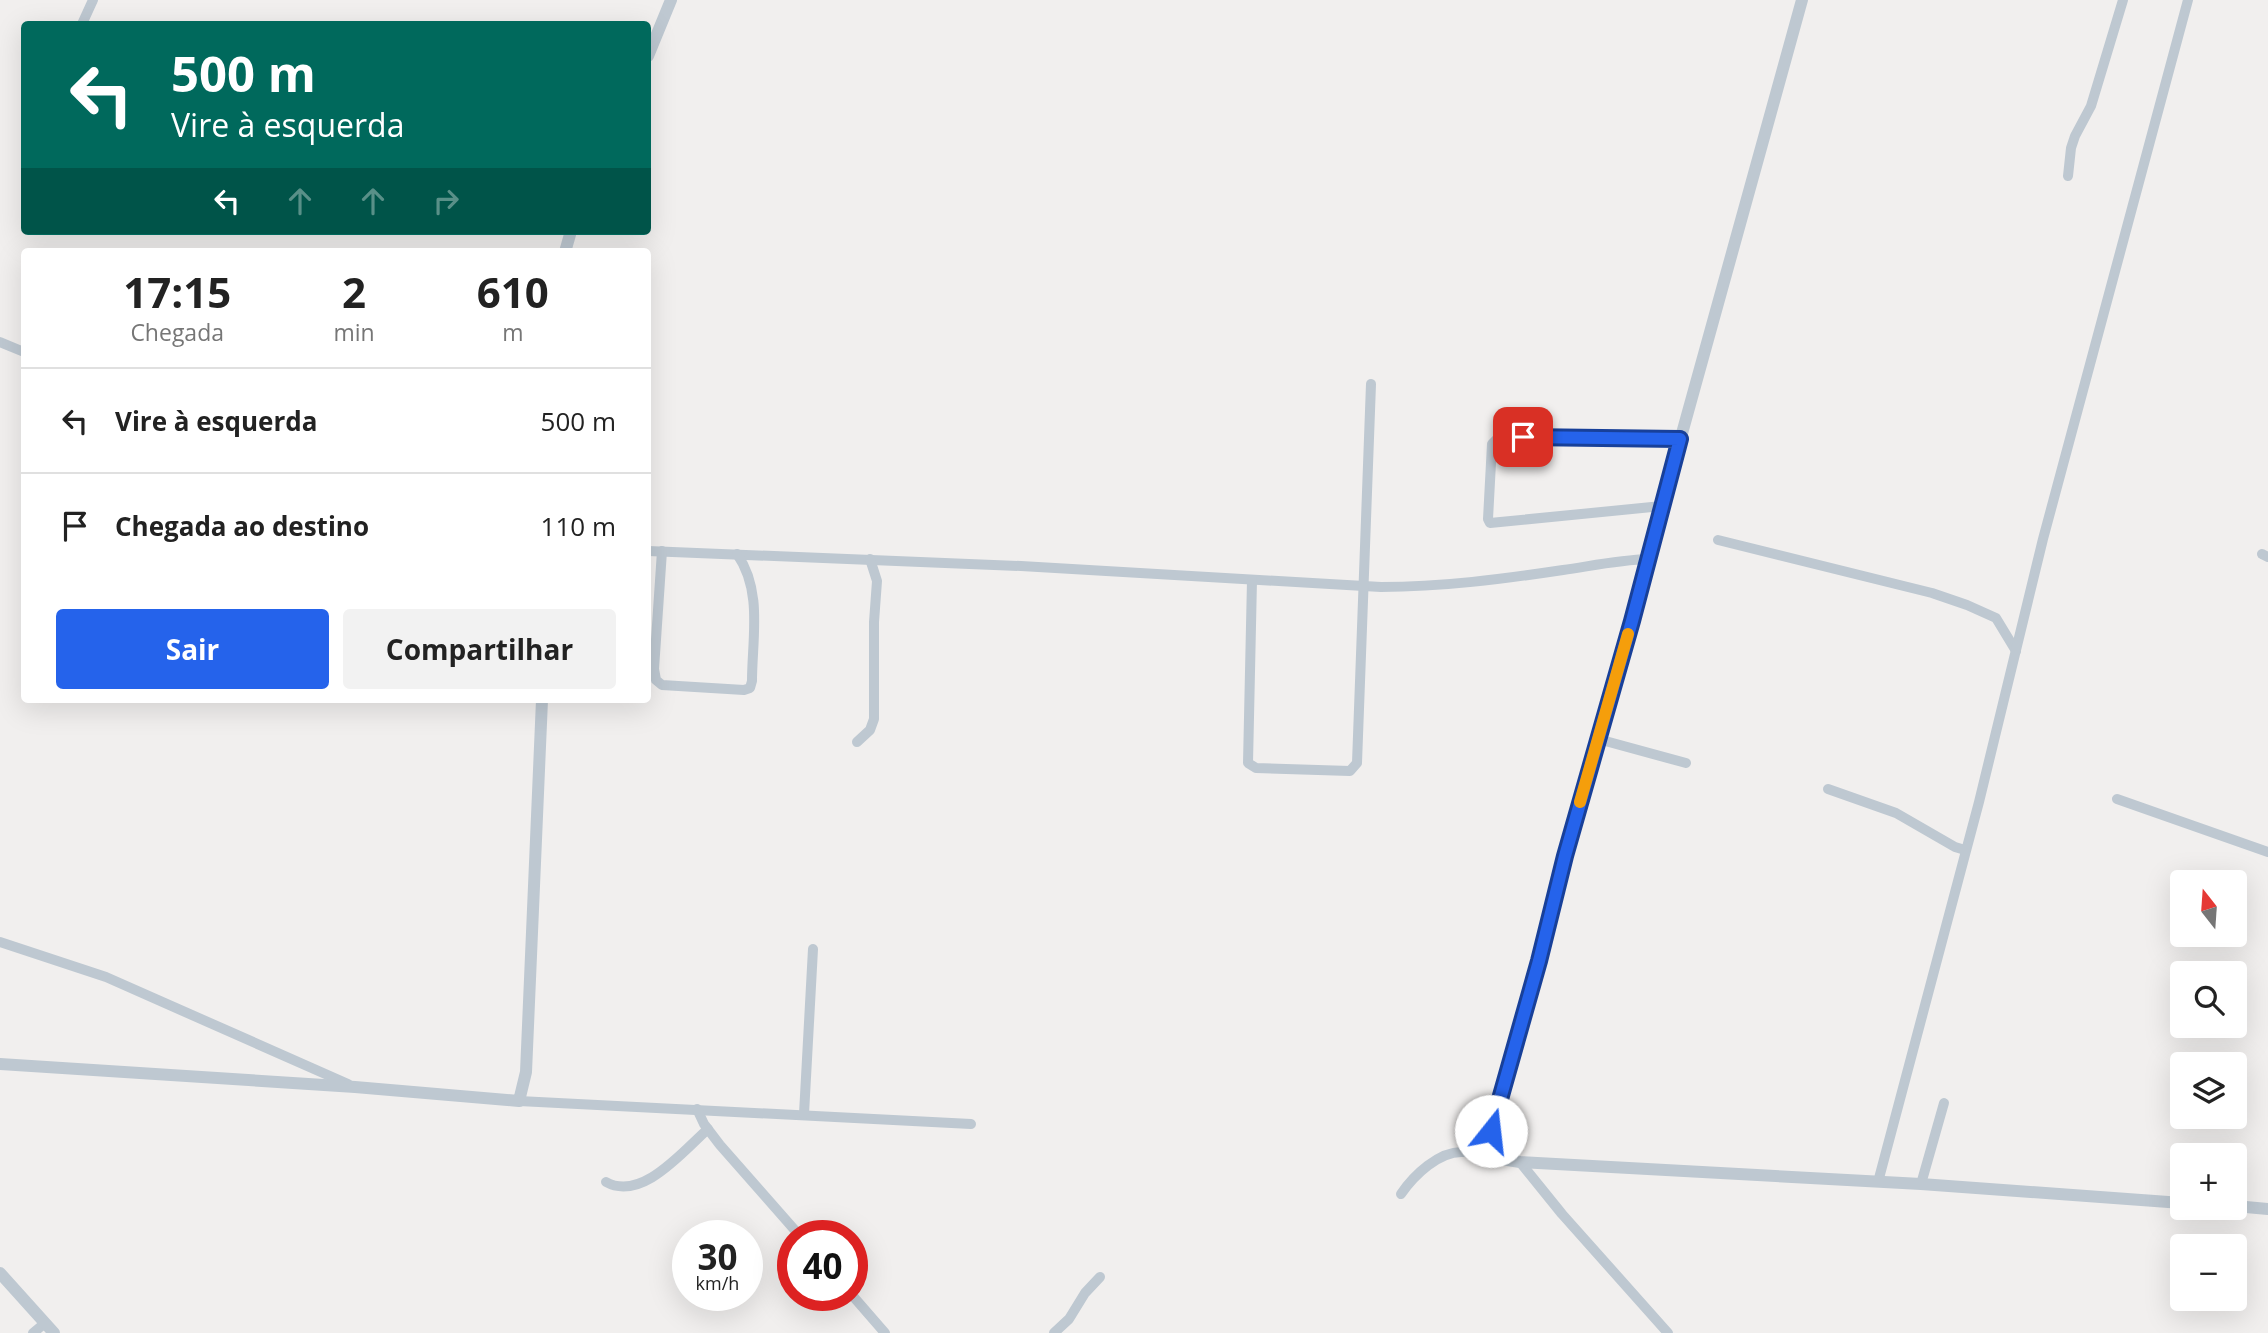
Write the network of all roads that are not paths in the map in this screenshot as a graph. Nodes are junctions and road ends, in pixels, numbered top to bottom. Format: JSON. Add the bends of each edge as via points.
{"nodes":[{"id":1,"x":93,"y":0,"type":"edge"},
{"id":2,"x":671,"y":0,"type":"edge"},
{"id":3,"x":1802,"y":0,"type":"edge"},
{"id":4,"x":2123,"y":0,"type":"edge"},
{"id":5,"x":2188,"y":0,"type":"edge"},
{"id":6,"x":83,"y":21,"type":"edge"},
{"id":7,"x":651,"y":49,"type":"edge"},
{"id":8,"x":2068,"y":176,"type":"dead end"},
{"id":9,"x":0,"y":342,"type":"edge"},
{"id":10,"x":21,"y":351,"type":"edge"},
{"id":11,"x":1371,"y":384,"type":"dead end"},
{"id":12,"x":1680,"y":439,"type":"junction"},
{"id":13,"x":1662,"y":506,"type":"junction"},
{"id":14,"x":1718,"y":540,"type":"dead end"},
{"id":15,"x":651,"y":551,"type":"edge"},
{"id":16,"x":662,"y":551,"type":"junction"},
{"id":17,"x":737,"y":554,"type":"junction"},
{"id":18,"x":870,"y":559,"type":"junction"},
{"id":19,"x":1648,"y":559,"type":"junction"},
{"id":20,"x":1252,"y":580,"type":"junction"},
{"id":21,"x":1364,"y":586,"type":"junction"},
{"id":22,"x":2016,"y":651,"type":"junction"},
{"id":23,"x":542,"y":703,"type":"edge"},
{"id":24,"x":1598,"y":740,"type":"junction"},
{"id":25,"x":858,"y":742,"type":"dead end"},
{"id":26,"x":1686,"y":763,"type":"dead end"},
{"id":27,"x":1828,"y":789,"type":"dead end"},
{"id":28,"x":2117,"y":799,"type":"dead end"},
{"id":29,"x":1965,"y":850,"type":"junction"},
{"id":30,"x":2268,"y":852,"type":"edge"},
{"id":31,"x":0,"y":942,"type":"edge"},
{"id":32,"x":813,"y":949,"type":"dead end"},
{"id":33,"x":0,"y":1064,"type":"edge"},
{"id":34,"x":355,"y":1087,"type":"junction"},
{"id":35,"x":519,"y":1101,"type":"junction"},
{"id":36,"x":1944,"y":1103,"type":"dead end"},
{"id":37,"x":697,"y":1109,"type":"junction"},
{"id":38,"x":804,"y":1114,"type":"junction"},
{"id":39,"x":971,"y":1124,"type":"dead end"},
{"id":40,"x":708,"y":1129,"type":"junction"},
{"id":41,"x":1496,"y":1158,"type":"junction"},
{"id":42,"x":1520,"y":1162,"type":"junction"},
{"id":43,"x":606,"y":1182,"type":"dead end"},
{"id":44,"x":1878,"y":1182,"type":"junction"},
{"id":45,"x":1921,"y":1184,"type":"junction"},
{"id":46,"x":1401,"y":1194,"type":"dead end"},
{"id":47,"x":2170,"y":1202,"type":"edge"},
{"id":48,"x":2247,"y":1207,"type":"edge"},
{"id":49,"x":2268,"y":1209,"type":"edge"},
{"id":50,"x":786,"y":1220,"type":"edge"},
{"id":51,"x":0,"y":1273,"type":"edge"},
{"id":52,"x":1100,"y":1277,"type":"dead end"},
{"id":53,"x":866,"y":1311,"type":"edge"},
{"id":54,"x":49,"y":1328,"type":"edge"},
{"id":55,"x":33,"y":1333,"type":"edge"},
{"id":56,"x":885,"y":1333,"type":"edge"},
{"id":57,"x":1054,"y":1333,"type":"edge"},
{"id":58,"x":1668,"y":1333,"type":"edge"}],
"edges":[{"from":1,"to":6,"type":"street"},
{"from":2,"to":7,"type":"street"},
{"from":3,"to":12,"type":"street"},
{"from":4,"to":8,"type":"street","via":[[2091,106],[2071,148]]},
{"from":5,"to":22,"type":"street"},
{"from":9,"to":10,"type":"street"},
{"from":11,"to":21,"type":"street"},
{"from":12,"to":13,"type":"street"},
{"from":12,"to":13,"type":"street","via":[[1499,437],[1492,444],[1490,523]]},
{"from":13,"to":19,"type":"street"},
{"from":14,"to":22,"type":"street","via":[[1967,605],[1996,618]]},
{"from":15,"to":16,"type":"street"},
{"from":16,"to":17,"type":"street"},
{"from":16,"to":17,"type":"street","via":[[653,669],[656,680],[662,685],[744,690],[752,681],[754,592]]},
{"from":17,"to":18,"type":"street"},
{"from":18,"to":20,"type":"street"},
{"from":18,"to":25,"type":"street","via":[[877,582],[874,719]]},
{"from":19,"to":21,"type":"street","via":[[1420,587]]},
{"from":19,"to":24,"type":"street"},
{"from":20,"to":21,"type":"street"},
{"from":20,"to":21,"type":"street","via":[[1247,758],[1251,767],[1292,770],[1345,772],[1355,766]]},
{"from":22,"to":29,"type":"street"},
{"from":23,"to":35,"type":"street","via":[[526,1072]]},
{"from":24,"to":26,"type":"street"},
{"from":24,"to":41,"type":"street","via":[[1491,1131]]},
{"from":27,"to":29,"type":"street","via":[[1896,813]]},
{"from":28,"to":30,"type":"street"},
{"from":29,"to":44,"type":"street"},
{"from":31,"to":34,"type":"street","via":[[106,977]]},
{"from":32,"to":38,"type":"street"},
{"from":33,"to":34,"type":"street"},
{"from":34,"to":35,"type":"street"},
{"from":35,"to":37,"type":"street"},
{"from":36,"to":45,"type":"street"},
{"from":37,"to":38,"type":"street"},
{"from":37,"to":40,"type":"street"},
{"from":38,"to":39,"type":"street"},
{"from":40,"to":43,"type":"street","via":[[643,1184],[619,1188]]},
{"from":40,"to":50,"type":"street"},
{"from":41,"to":42,"type":"street"},
{"from":41,"to":46,"type":"street","via":[[1465,1152],[1446,1154]]},
{"from":42,"to":44,"type":"street"},
{"from":42,"to":58,"type":"street"},
{"from":44,"to":45,"type":"street"},
{"from":45,"to":47,"type":"street"},
{"from":48,"to":49,"type":"street"},
{"from":51,"to":54,"type":"street"},
{"from":52,"to":57,"type":"street"},
{"from":53,"to":56,"type":"street"},
{"from":54,"to":55,"type":"street"}]}
